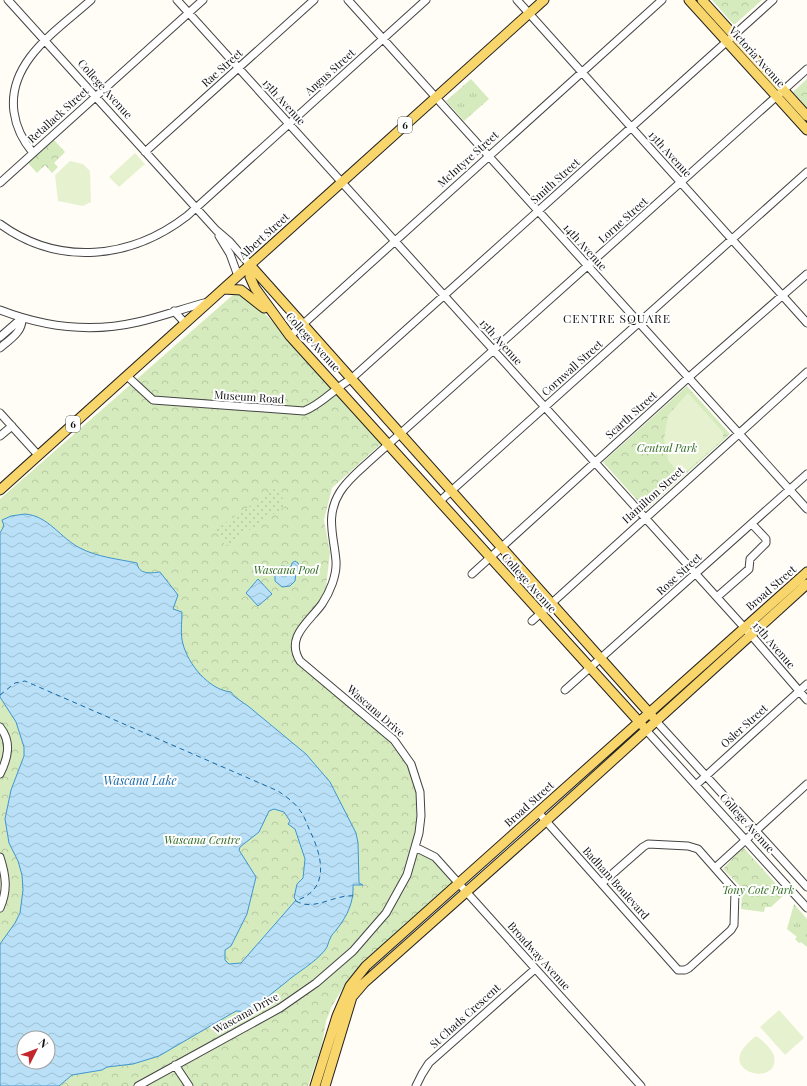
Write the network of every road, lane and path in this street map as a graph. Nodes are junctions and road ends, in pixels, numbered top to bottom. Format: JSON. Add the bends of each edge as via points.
{"nodes":[{"id":1,"x":8,"y":0,"type":"edge"},
{"id":2,"x":91,"y":0,"type":"edge"},
{"id":3,"x":177,"y":0,"type":"edge"},
{"id":4,"x":203,"y":0,"type":"edge"},
{"id":5,"x":314,"y":0,"type":"edge"},
{"id":6,"x":348,"y":0,"type":"edge"},
{"id":7,"x":426,"y":0,"type":"edge"},
{"id":8,"x":517,"y":0,"type":"edge"},
{"id":9,"x":544,"y":0,"type":"edge"},
{"id":10,"x":662,"y":0,"type":"edge"},
{"id":11,"x":689,"y":0,"type":"edge"},
{"id":12,"x":702,"y":0,"type":"edge"},
{"id":13,"x":773,"y":0,"type":"edge"},
{"id":14,"x":189,"y":13,"type":"junction"},
{"id":15,"x":529,"y":13,"type":"junction"},
{"id":16,"x":734,"y":35,"type":"junction"},
{"id":17,"x":383,"y":39,"type":"junction"},
{"id":18,"x":45,"y":41,"type":"junction"},
{"id":19,"x":727,"y":42,"type":"junction"},
{"id":20,"x":238,"y":68,"type":"junction"},
{"id":21,"x":807,"y":70,"type":"edge"},
{"id":22,"x":582,"y":72,"type":"junction"},
{"id":23,"x":783,"y":90,"type":"junction"},
{"id":24,"x":95,"y":97,"type":"junction"},
{"id":25,"x":776,"y":97,"type":"junction"},
{"id":26,"x":436,"y":98,"type":"junction"},
{"id":27,"x":807,"y":116,"type":"edge"},
{"id":28,"x":289,"y":124,"type":"junction"},
{"id":29,"x":631,"y":127,"type":"junction"},
{"id":30,"x":807,"y":130,"type":"edge"},
{"id":31,"x":145,"y":152,"type":"junction"},
{"id":32,"x":33,"y":153,"type":"junction"},
{"id":33,"x":488,"y":156,"type":"junction"},
{"id":34,"x":807,"y":172,"type":"edge"},
{"id":35,"x":341,"y":182,"type":"junction"},
{"id":36,"x":681,"y":182,"type":"junction"},
{"id":37,"x":0,"y":183,"type":"edge"},
{"id":38,"x":195,"y":208,"type":"junction"},
{"id":39,"x":538,"y":211,"type":"junction"},
{"id":40,"x":0,"y":224,"type":"edge"},
{"id":41,"x":216,"y":230,"type":"junction"},
{"id":42,"x":732,"y":239,"type":"junction"},
{"id":43,"x":394,"y":240,"type":"junction"},
{"id":44,"x":250,"y":265,"type":"junction"},
{"id":45,"x":588,"y":266,"type":"junction"},
{"id":46,"x":807,"y":274,"type":"edge"},
{"id":47,"x":238,"y":276,"type":"junction"},
{"id":48,"x":224,"y":289,"type":"junction"},
{"id":49,"x":443,"y":295,"type":"junction"},
{"id":50,"x":782,"y":296,"type":"junction"},
{"id":51,"x":209,"y":301,"type":"junction"},
{"id":52,"x":0,"y":310,"type":"edge"},
{"id":53,"x":174,"y":311,"type":"junction"},
{"id":54,"x":273,"y":315,"type":"junction"},
{"id":55,"x":22,"y":318,"type":"junction"},
{"id":56,"x":185,"y":323,"type":"junction"},
{"id":57,"x":639,"y":323,"type":"junction"},
{"id":58,"x":807,"y":323,"type":"edge"},
{"id":59,"x":302,"y":325,"type":"junction"},
{"id":60,"x":290,"y":336,"type":"junction"},
{"id":61,"x":0,"y":337,"type":"edge"},
{"id":62,"x":0,"y":348,"type":"edge"},
{"id":63,"x":494,"y":351,"type":"junction"},
{"id":64,"x":807,"y":372,"type":"edge"},
{"id":65,"x":127,"y":376,"type":"junction"},
{"id":66,"x":688,"y":378,"type":"junction"},
{"id":67,"x":351,"y":379,"type":"junction"},
{"id":68,"x":337,"y":387,"type":"junction"},
{"id":69,"x":545,"y":407,"type":"junction"},
{"id":70,"x":0,"y":413,"type":"edge"},
{"id":71,"x":12,"y":426,"type":"junction"},
{"id":72,"x":738,"y":433,"type":"junction"},
{"id":73,"x":0,"y":436,"type":"edge"},
{"id":74,"x":401,"y":436,"type":"junction"},
{"id":75,"x":389,"y":444,"type":"junction"},
{"id":76,"x":36,"y":457,"type":"junction"},
{"id":77,"x":595,"y":463,"type":"junction"},
{"id":78,"x":807,"y":474,"type":"edge"},
{"id":79,"x":0,"y":490,"type":"edge"},
{"id":80,"x":790,"y":490,"type":"junction"},
{"id":81,"x":451,"y":491,"type":"junction"},
{"id":82,"x":440,"y":501,"type":"junction"},
{"id":83,"x":807,"y":509,"type":"edge"},
{"id":84,"x":645,"y":517,"type":"junction"},
{"id":85,"x":752,"y":524,"type":"junction"},
{"id":86,"x":502,"y":547,"type":"junction"},
{"id":87,"x":490,"y":558,"type":"junction"},
{"id":88,"x":807,"y":572,"type":"edge"},
{"id":89,"x":472,"y":574,"type":"dead end"},
{"id":90,"x":696,"y":574,"type":"junction"},
{"id":91,"x":807,"y":584,"type":"edge"},
{"id":92,"x":717,"y":597,"type":"junction"},
{"id":93,"x":551,"y":603,"type":"junction"},
{"id":94,"x":540,"y":613,"type":"junction"},
{"id":95,"x":532,"y":621,"type":"dead end"},
{"id":96,"x":744,"y":628,"type":"junction"},
{"id":97,"x":751,"y":635,"type":"junction"},
{"id":98,"x":602,"y":658,"type":"junction"},
{"id":99,"x":590,"y":668,"type":"junction"},
{"id":100,"x":807,"y":684,"type":"edge"},
{"id":101,"x":565,"y":690,"type":"dead end"},
{"id":102,"x":799,"y":691,"type":"junction"},
{"id":103,"x":807,"y":700,"type":"edge"},
{"id":104,"x":649,"y":713,"type":"junction"},
{"id":105,"x":639,"y":721,"type":"junction"},
{"id":106,"x":656,"y":721,"type":"junction"},
{"id":107,"x":0,"y":727,"type":"edge"},
{"id":108,"x":646,"y":730,"type":"junction"},
{"id":109,"x":0,"y":774,"type":"edge"},
{"id":110,"x":706,"y":776,"type":"junction"},
{"id":111,"x":807,"y":784,"type":"edge"},
{"id":112,"x":696,"y":785,"type":"junction"},
{"id":113,"x":538,"y":812,"type":"junction"},
{"id":114,"x":546,"y":821,"type":"junction"},
{"id":115,"x":756,"y":830,"type":"junction"},
{"id":116,"x":746,"y":840,"type":"junction"},
{"id":117,"x":415,"y":847,"type":"junction"},
{"id":118,"x":0,"y":857,"type":"edge"},
{"id":119,"x":716,"y":867,"type":"junction"},
{"id":120,"x":459,"y":883,"type":"junction"},
{"id":121,"x":602,"y":883,"type":"junction"},
{"id":122,"x":807,"y":886,"type":"edge"},
{"id":123,"x":466,"y":891,"type":"junction"},
{"id":124,"x":795,"y":895,"type":"junction"},
{"id":125,"x":0,"y":908,"type":"edge"},
{"id":126,"x":807,"y":908,"type":"edge"},
{"id":127,"x":535,"y":969,"type":"junction"},
{"id":128,"x":175,"y":1065,"type":"junction"},
{"id":129,"x":138,"y":1086,"type":"edge"},
{"id":130,"x":189,"y":1086,"type":"edge"},
{"id":131,"x":315,"y":1086,"type":"edge"},
{"id":132,"x":325,"y":1086,"type":"edge"},
{"id":133,"x":416,"y":1086,"type":"edge"},
{"id":134,"x":640,"y":1086,"type":"edge"}],
"edges":[{"from":1,"to":18,"type":"street","name":"College Avenue"},
{"from":2,"to":18,"type":"street"},
{"from":3,"to":14,"type":"street","name":"15th Avenue"},
{"from":4,"to":14,"type":"street","name":"Retallack Street"},
{"from":5,"to":20,"type":"street","name":"Rae Street"},
{"from":6,"to":17,"type":"street","name":"14th Avenue"},
{"from":7,"to":17,"type":"street","name":"Angus Street"},
{"from":8,"to":15,"type":"street","name":"13th Avenue"},
{"from":9,"to":15,"type":"main road","name":"Albert Street","number":"6"},
{"from":10,"to":22,"type":"street","name":"McIntyre Street"},
{"from":11,"to":19,"type":"main road","name":"Victoria Avenue"},
{"from":12,"to":16,"type":"main road","name":"Victoria Avenue"},
{"from":13,"to":16,"type":"street","name":"Smith Street"},
{"from":14,"to":20,"type":"street","name":"15th Avenue"},
{"from":14,"to":24,"type":"street","name":"Retallack Street"},
{"from":15,"to":22,"type":"street","name":"13th Avenue"},
{"from":15,"to":26,"type":"main road","name":"Albert Street","number":"6"},
{"from":16,"to":19,"type":"street","name":"Smith Street"},
{"from":16,"to":23,"type":"main road","name":"Victoria Avenue"},
{"from":17,"to":26,"type":"street","name":"14th Avenue"},
{"from":17,"to":28,"type":"street","name":"Angus Street"},
{"from":18,"to":24,"type":"street","name":"College Avenue"},
{"from":18,"to":32,"type":"street","via":[[24,66],[14,92],[14,108],[19,130]]},
{"from":19,"to":25,"type":"main road","name":"Victoria Avenue"},
{"from":19,"to":29,"type":"street","name":"Smith Street"},
{"from":20,"to":28,"type":"street","name":"15th Avenue"},
{"from":20,"to":31,"type":"street","name":"Rae Street"},
{"from":21,"to":23,"type":"street","name":"Lorne Street"},
{"from":22,"to":29,"type":"street","name":"13th Avenue"},
{"from":22,"to":33,"type":"street","name":"McIntyre Street"},
{"from":23,"to":25,"type":"street","name":"Lorne Street"},
{"from":23,"to":27,"type":"main road","name":"Victoria Avenue"},
{"from":24,"to":31,"type":"street","name":"College Avenue"},
{"from":24,"to":32,"type":"street","name":"Retallack Street"},
{"from":25,"to":30,"type":"main road","name":"Victoria Avenue"},
{"from":25,"to":36,"type":"street","name":"Lorne Street"},
{"from":26,"to":33,"type":"street","name":"14th Avenue"},
{"from":26,"to":35,"type":"main road","name":"Albert Street","number":"6"},
{"from":28,"to":35,"type":"street","name":"15th Avenue"},
{"from":28,"to":38,"type":"street","name":"Angus Street"},
{"from":29,"to":36,"type":"street","name":"13th Avenue"},
{"from":29,"to":39,"type":"street","name":"Smith Street"},
{"from":31,"to":38,"type":"street","name":"College Avenue"},
{"from":32,"to":37,"type":"street","name":"Retallack Street"},
{"from":33,"to":39,"type":"street","name":"14th Avenue"},
{"from":33,"to":43,"type":"street","name":"McIntyre Street"},
{"from":34,"to":42,"type":"street","name":"Cornwall Street"},
{"from":35,"to":43,"type":"street","name":"15th Avenue"},
{"from":35,"to":44,"type":"main road","name":"Albert Street","number":"6"},
{"from":36,"to":42,"type":"street","name":"13th Avenue"},
{"from":36,"to":45,"type":"street","name":"Lorne Street"},
{"from":38,"to":40,"type":"street","name":"Angus Street","via":[[172,228],[145,242],[97,252],[70,251],[45,246]]},
{"from":38,"to":41,"type":"street","name":"College Avenue"},
{"from":39,"to":45,"type":"street","name":"14th Avenue"},
{"from":39,"to":49,"type":"street","name":"Smith Street"},
{"from":41,"to":44,"type":"street","name":"College Avenue"},
{"from":41,"to":47,"type":"street","name":"College Avenue","via":[[230,254]]},
{"from":42,"to":50,"type":"street","name":"13th Avenue"},
{"from":42,"to":57,"type":"street","name":"Cornwall Street"},
{"from":43,"to":49,"type":"street","name":"15th Avenue"},
{"from":43,"to":59,"type":"street","name":"McIntyre Street"},
{"from":44,"to":47,"type":"main road","name":"Albert Street","number":"6"},
{"from":44,"to":54,"type":"main road","name":"College Avenue","via":[[250,277]]},
{"from":44,"to":59,"type":"main road","name":"College Avenue"},
{"from":45,"to":57,"type":"street","name":"14th Avenue"},
{"from":45,"to":63,"type":"street","name":"Lorne Street"},
{"from":46,"to":50,"type":"street","name":"Scarth Street"},
{"from":47,"to":48,"type":"main road","name":"Albert Street","number":"6"},
{"from":48,"to":51,"type":"main road","name":"Albert Street","number":"6"},
{"from":48,"to":54,"type":"main road","via":[[241,290]]},
{"from":49,"to":63,"type":"street","name":"15th Avenue"},
{"from":49,"to":67,"type":"street","name":"Smith Street"},
{"from":50,"to":58,"type":"street","name":"13th Avenue"},
{"from":50,"to":66,"type":"street","name":"Scarth Street"},
{"from":51,"to":53,"type":"street"},
{"from":51,"to":56,"type":"main road","name":"Albert Street","number":"6"},
{"from":52,"to":55,"type":"street"},
{"from":53,"to":55,"type":"street","via":[[137,323],[84,328],[52,325]]},
{"from":53,"to":56,"type":"street"},
{"from":54,"to":60,"type":"main road","name":"College Avenue"},
{"from":55,"to":61,"type":"street"},
{"from":55,"to":62,"type":"street","via":[[18,332]]},
{"from":56,"to":65,"type":"main road","name":"Albert Street","number":"6"},
{"from":57,"to":66,"type":"street","name":"14th Avenue"},
{"from":57,"to":69,"type":"street","name":"Cornwall Street"},
{"from":59,"to":60,"type":"street","name":"McIntyre Street"},
{"from":59,"to":67,"type":"main road","name":"College Avenue"},
{"from":60,"to":68,"type":"main road","name":"College Avenue"},
{"from":63,"to":69,"type":"street","name":"15th Avenue"},
{"from":63,"to":74,"type":"street","name":"Lorne Street"},
{"from":64,"to":72,"type":"street","name":"Hamilton Street"},
{"from":65,"to":68,"type":"street","name":"Museum Road","via":[[153,400],[304,411],[313,408]]},
{"from":65,"to":76,"type":"main road","name":"Albert Street","number":"6"},
{"from":66,"to":72,"type":"street","name":"14th Avenue"},
{"from":66,"to":77,"type":"street","name":"Scarth Street"},
{"from":67,"to":68,"type":"street","name":"Museum Road"},
{"from":67,"to":74,"type":"main road","name":"College Avenue"},
{"from":68,"to":75,"type":"main road","name":"College Avenue"},
{"from":69,"to":77,"type":"street","name":"15th Avenue"},
{"from":69,"to":81,"type":"street","name":"Cornwall Street"},
{"from":70,"to":71,"type":"street"},
{"from":71,"to":73,"type":"street"},
{"from":71,"to":76,"type":"street"},
{"from":72,"to":80,"type":"street","name":"14th Avenue"},
{"from":72,"to":84,"type":"street","name":"Hamilton Street"},
{"from":74,"to":75,"type":"street","name":"Wascana Drive"},
{"from":74,"to":81,"type":"main road","name":"College Avenue"},
{"from":75,"to":82,"type":"main road","name":"College Avenue"},
{"from":75,"to":117,"type":"street","name":"Wascana Drive","via":[[339,493],[331,516],[336,562],[334,577],[322,603],[298,633],[294,647],[300,661],[394,740],[411,764],[420,792],[421,821]]},
{"from":76,"to":79,"type":"main road","name":"Albert Street","number":"6"},
{"from":77,"to":84,"type":"street","name":"15th Avenue"},
{"from":77,"to":86,"type":"street","name":"Scarth Street"},
{"from":78,"to":80,"type":"street","name":"Rose Street"},
{"from":80,"to":83,"type":"street","name":"14th Avenue"},
{"from":80,"to":85,"type":"street","name":"Rose Street"},
{"from":81,"to":82,"type":"street","name":"Cornwall Street"},
{"from":81,"to":86,"type":"main road","name":"College Avenue"},
{"from":82,"to":87,"type":"main road","name":"College Avenue"},
{"from":84,"to":90,"type":"street","name":"15th Avenue"},
{"from":84,"to":93,"type":"street","name":"Hamilton Street"},
{"from":85,"to":90,"type":"street","name":"Rose Street"},
{"from":85,"to":92,"type":"street","via":[[766,539],[766,543],[750,558],[749,569]]},
{"from":86,"to":87,"type":"street","name":"Scarth Street"},
{"from":86,"to":93,"type":"main road","name":"College Avenue"},
{"from":87,"to":89,"type":"street","name":"Scarth Street"},
{"from":87,"to":94,"type":"main road","name":"College Avenue"},
{"from":88,"to":96,"type":"main road","name":"Broad Street"},
{"from":90,"to":92,"type":"street","name":"15th Avenue"},
{"from":90,"to":98,"type":"street","name":"Rose Street"},
{"from":91,"to":97,"type":"main road","name":"Broad Street"},
{"from":92,"to":96,"type":"street","name":"15th Avenue"},
{"from":93,"to":94,"type":"street","name":"Hamilton Street"},
{"from":93,"to":98,"type":"main road","name":"College Avenue"},
{"from":94,"to":95,"type":"street","name":"Hamilton Street"},
{"from":94,"to":99,"type":"main road","name":"College Avenue"},
{"from":96,"to":97,"type":"street","name":"15th Avenue"},
{"from":96,"to":104,"type":"main road","name":"Broad Street"},
{"from":97,"to":102,"type":"street","name":"15th Avenue"},
{"from":97,"to":106,"type":"main road","name":"Broad Street"},
{"from":98,"to":99,"type":"street","name":"Rose Street"},
{"from":98,"to":104,"type":"main road","name":"College Avenue"},
{"from":99,"to":101,"type":"street","name":"Rose Street"},
{"from":99,"to":105,"type":"main road","name":"College Avenue"},
{"from":100,"to":102,"type":"street","name":"Osler Street"},
{"from":102,"to":103,"type":"street","name":"15th Avenue"},
{"from":102,"to":110,"type":"street","name":"Osler Street"},
{"from":104,"to":105,"type":"main road","name":"Broad Street"},
{"from":104,"to":106,"type":"main road","name":"College Avenue"},
{"from":105,"to":108,"type":"main road","name":"College Avenue"},
{"from":105,"to":113,"type":"main road","name":"Broad Street"},
{"from":106,"to":108,"type":"main road","name":"Broad Street"},
{"from":106,"to":110,"type":"street","name":"College Avenue"},
{"from":107,"to":109,"type":"street","via":[[6,737],[8,749],[6,763]]},
{"from":108,"to":112,"type":"street","name":"College Avenue"},
{"from":108,"to":114,"type":"main road","name":"Broad Street"},
{"from":110,"to":112,"type":"street","name":"Osler Street"},
{"from":110,"to":115,"type":"street","name":"College Avenue"},
{"from":111,"to":115,"type":"street"},
{"from":112,"to":116,"type":"street","name":"College Avenue"},
{"from":113,"to":114,"type":"street","name":"Badham Boulevard"},
{"from":113,"to":120,"type":"main road","name":"Broad Street"},
{"from":114,"to":121,"type":"street","name":"Badham Boulevard"},
{"from":114,"to":123,"type":"main road","name":"Broad Street"},
{"from":115,"to":116,"type":"street"},
{"from":115,"to":122,"type":"street","name":"College Avenue"},
{"from":116,"to":119,"type":"street"},
{"from":116,"to":124,"type":"street","name":"College Avenue"},
{"from":117,"to":120,"type":"street","name":"Broadway Avenue","via":[[435,857]]},
{"from":117,"to":128,"type":"street","name":"Wascana Drive","via":[[407,875],[386,913],[334,969],[280,1008]]},
{"from":118,"to":125,"type":"street","via":[[6,885],[5,897]]},
{"from":119,"to":121,"type":"street","via":[[703,853],[693,847],[648,844]]},
{"from":119,"to":121,"type":"street","name":"Badham Boulevard","via":[[735,891],[734,925],[689,968],[678,970]]},
{"from":120,"to":123,"type":"street","name":"Broadway Avenue"},
{"from":120,"to":131,"type":"main road","name":"Broad Street","via":[[366,966],[350,986],[336,1016]]},
{"from":122,"to":124,"type":"street"},
{"from":123,"to":127,"type":"street","name":"Broadway Avenue"},
{"from":123,"to":132,"type":"main road","name":"Broad Street","via":[[380,967],[352,997]]},
{"from":124,"to":126,"type":"street","name":"College Avenue"},
{"from":127,"to":133,"type":"street","name":"St Chads Crescent","via":[[430,1064]]},
{"from":127,"to":134,"type":"street","name":"Broadway Avenue"},
{"from":128,"to":129,"type":"street","name":"Wascana Drive"},
{"from":128,"to":130,"type":"street"}]}
